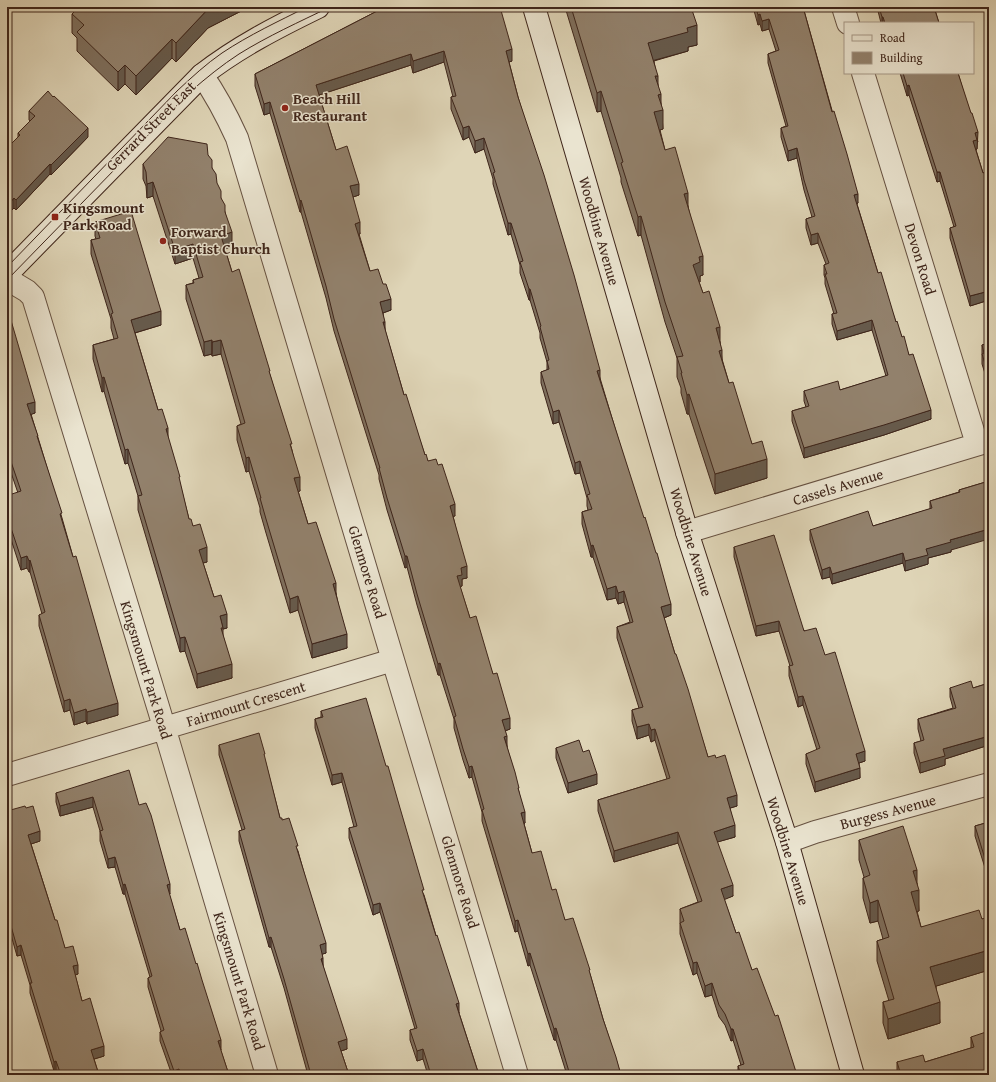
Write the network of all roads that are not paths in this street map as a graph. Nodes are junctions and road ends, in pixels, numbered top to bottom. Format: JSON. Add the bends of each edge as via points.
{"nodes":[{"id":1,"x":318,"y":7,"type":"edge"},
{"id":2,"x":534,"y":7,"type":"edge"},
{"id":3,"x":843,"y":7,"type":"edge"},
{"id":4,"x":848,"y":22,"type":"edge"},
{"id":5,"x":863,"y":74,"type":"edge"},
{"id":6,"x":202,"y":75,"type":"junction"},
{"id":7,"x":7,"y":274,"type":"edge"},
{"id":8,"x":7,"y":279,"type":"edge"},
{"id":9,"x":983,"y":442,"type":"edge"},
{"id":10,"x":687,"y":532,"type":"junction"},
{"id":11,"x":393,"y":660,"type":"junction"},
{"id":12,"x":164,"y":729,"type":"junction"},
{"id":13,"x":7,"y":775,"type":"edge"},
{"id":14,"x":989,"y":784,"type":"edge"},
{"id":15,"x":787,"y":842,"type":"junction"},
{"id":16,"x":267,"y":1075,"type":"edge"},
{"id":17,"x":517,"y":1075,"type":"edge"},
{"id":18,"x":853,"y":1075,"type":"edge"}],
"edges":[{"from":1,"to":6,"type":"street","name":"Gerrard Street East","via":[[243,46]]},
{"from":2,"to":10,"type":"street","name":"Woodbine Avenue"},
{"from":3,"to":4,"type":"street"},
{"from":5,"to":9,"type":"street","name":"Devon Road"},
{"from":6,"to":7,"type":"street","name":"Gerrard Street East"},
{"from":6,"to":11,"type":"street","name":"Glenmore Road","via":[[225,110],[237,138]]},
{"from":8,"to":12,"type":"street","name":"Kingsmount Park Road","via":[[33,297]]},
{"from":9,"to":10,"type":"street","name":"Cassels Avenue"},
{"from":10,"to":15,"type":"street","name":"Woodbine Avenue"},
{"from":11,"to":12,"type":"street","name":"Fairmount Crescent"},
{"from":11,"to":17,"type":"street","name":"Glenmore Road"},
{"from":12,"to":13,"type":"street","name":"Fairmount Crescent"},
{"from":12,"to":16,"type":"street","name":"Kingsmount Park Road"},
{"from":14,"to":15,"type":"street","name":"Burgess Avenue"},
{"from":15,"to":18,"type":"street","name":"Woodbine Avenue"}]}
